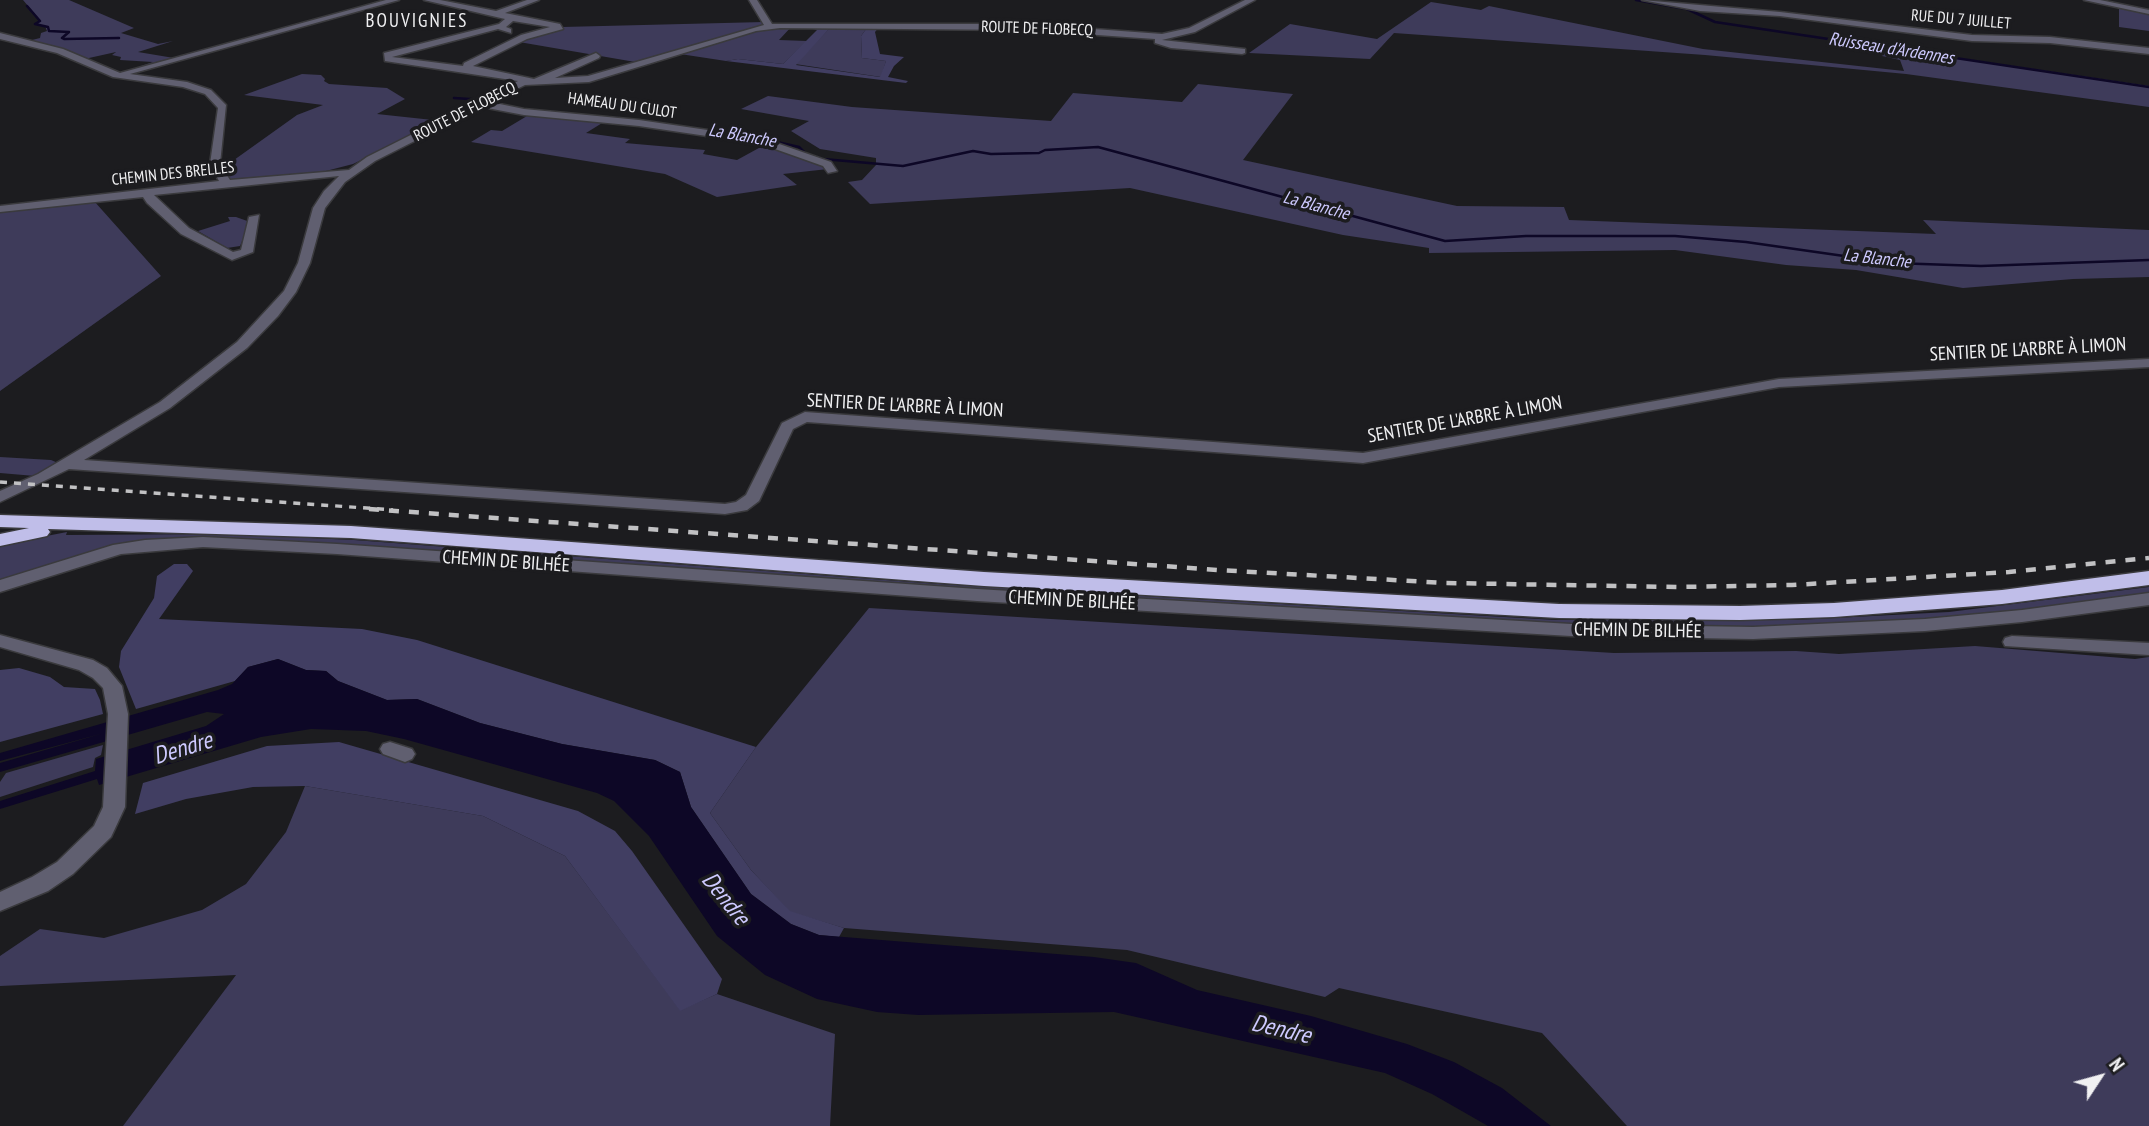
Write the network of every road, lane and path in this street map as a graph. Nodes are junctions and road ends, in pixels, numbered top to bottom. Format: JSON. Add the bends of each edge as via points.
{"nodes":[{"id":1,"x":395,"y":0,"type":"edge"},
{"id":2,"x":428,"y":0,"type":"edge"},
{"id":3,"x":535,"y":0,"type":"edge"},
{"id":4,"x":753,"y":0,"type":"edge"},
{"id":5,"x":1251,"y":0,"type":"edge"},
{"id":6,"x":1646,"y":0,"type":"edge"},
{"id":7,"x":2088,"y":0,"type":"edge"},
{"id":8,"x":2149,"y":12,"type":"edge"},
{"id":9,"x":496,"y":14,"type":"junction"},
{"id":10,"x":510,"y":18,"type":"junction"},
{"id":11,"x":500,"y":26,"type":"junction"},
{"id":12,"x":769,"y":26,"type":"junction"},
{"id":13,"x":0,"y":36,"type":"edge"},
{"id":14,"x":524,"y":37,"type":"junction"},
{"id":15,"x":1148,"y":37,"type":"junction"},
{"id":16,"x":454,"y":39,"type":"junction"},
{"id":17,"x":482,"y":43,"type":"dead end"},
{"id":18,"x":1242,"y":51,"type":"dead end"},
{"id":19,"x":2149,"y":51,"type":"edge"},
{"id":20,"x":596,"y":56,"type":"dead end"},
{"id":21,"x":472,"y":70,"type":"junction"},
{"id":22,"x":116,"y":75,"type":"junction"},
{"id":23,"x":530,"y":80,"type":"junction"},
{"id":24,"x":541,"y":81,"type":"junction"},
{"id":25,"x":490,"y":100,"type":"junction"},
{"id":26,"x":777,"y":134,"type":"dead end"},
{"id":27,"x":832,"y":171,"type":"dead end"},
{"id":28,"x":350,"y":173,"type":"junction"},
{"id":29,"x":227,"y":184,"type":"junction"},
{"id":30,"x":148,"y":194,"type":"junction"},
{"id":31,"x":0,"y":209,"type":"edge"},
{"id":32,"x":255,"y":217,"type":"dead end"},
{"id":33,"x":2149,"y":363,"type":"edge"},
{"id":34,"x":66,"y":464,"type":"junction"},
{"id":35,"x":4,"y":499,"type":"edge"},
{"id":36,"x":0,"y":521,"type":"edge"},
{"id":37,"x":98,"y":526,"type":"junction"},
{"id":38,"x":0,"y":540,"type":"edge"},
{"id":39,"x":2149,"y":578,"type":"edge"},
{"id":40,"x":0,"y":586,"type":"edge"},
{"id":41,"x":2149,"y":599,"type":"edge"},
{"id":42,"x":0,"y":641,"type":"edge"},
{"id":43,"x":2012,"y":642,"type":"dead end"},
{"id":44,"x":2149,"y":649,"type":"edge"},
{"id":45,"x":0,"y":902,"type":"edge"}],
"edges":[{"from":1,"to":22,"type":"street"},
{"from":2,"to":9,"type":"street"},
{"from":3,"to":9,"type":"street"},
{"from":4,"to":12,"type":"street"},
{"from":5,"to":15,"type":"street","name":"ROUTE DE FLOBECQ","via":[[1184,33]]},
{"from":6,"to":19,"type":"street","name":"RUE DU 7 JUILLET","via":[[1972,38],[2050,40]]},
{"from":7,"to":8,"type":"street"},
{"from":9,"to":10,"type":"street"},
{"from":10,"to":11,"type":"street"},
{"from":10,"to":14,"type":"street","via":[[560,27]]},
{"from":11,"to":14,"type":"street"},
{"from":11,"to":16,"type":"street"},
{"from":12,"to":15,"type":"street","name":"ROUTE DE FLOBECQ","via":[[1026,27]]},
{"from":12,"to":24,"type":"street","name":"ROUTE DE FLOBECQ","via":[[589,79]]},
{"from":13,"to":22,"type":"street","via":[[60,51]]},
{"from":14,"to":21,"type":"street","via":[[471,61],[467,67]]},
{"from":15,"to":18,"type":"street","name":"ROUTE DE FLOBECQ","via":[[1171,45]]},
{"from":16,"to":17,"type":"street"},
{"from":16,"to":21,"type":"street","via":[[388,57]]},
{"from":20,"to":24,"type":"street"},
{"from":21,"to":23,"type":"street"},
{"from":22,"to":29,"type":"street","via":[[191,86],[217,100],[223,111],[215,167]]},
{"from":23,"to":24,"type":"street","name":"ROUTE DE FLOBECQ"},
{"from":23,"to":25,"type":"street","name":"ROUTE DE FLOBECQ"},
{"from":25,"to":26,"type":"street","via":[[708,130]]},
{"from":25,"to":27,"type":"street","name":"HAMEAU DU CULOT","via":[[524,112],[754,139],[787,147],[827,164]]},
{"from":25,"to":28,"type":"street","name":"ROUTE DE FLOBECQ"},
{"from":28,"to":29,"type":"street","name":"CHEMIN DES BRELLES"},
{"from":28,"to":34,"type":"street","name":"ROUTE DE FLOBECQ","via":[[323,199],[302,269],[267,321],[165,405]]},
{"from":29,"to":30,"type":"street","name":"CHEMIN DES BRELLES"},
{"from":30,"to":31,"type":"street","name":"CHEMIN DES BRELLES"},
{"from":30,"to":32,"type":"street","via":[[184,231],[232,256],[247,252]]},
{"from":33,"to":34,"type":"street","name":"SENTIER DE L'ARBRE À LIMON","via":[[1779,383],[1363,458],[798,419],[787,426],[753,498],[725,509]]},
{"from":34,"to":35,"type":"street","name":"ROUTE DE FLOBECQ"},
{"from":36,"to":37,"type":"highway"},
{"from":37,"to":38,"type":"highway"},
{"from":37,"to":39,"type":"highway","via":[[351,533],[997,579],[1597,612],[1740,613],[1920,605]]},
{"from":40,"to":41,"type":"street","name":"CHEMIN DE BILHÉE","via":[[119,550],[203,542],[1571,631],[1753,633],[1925,625]]},
{"from":42,"to":45,"type":"street","via":[[100,673],[112,686],[118,714],[114,807],[103,831],[65,868]]},
{"from":43,"to":44,"type":"street"}]}
